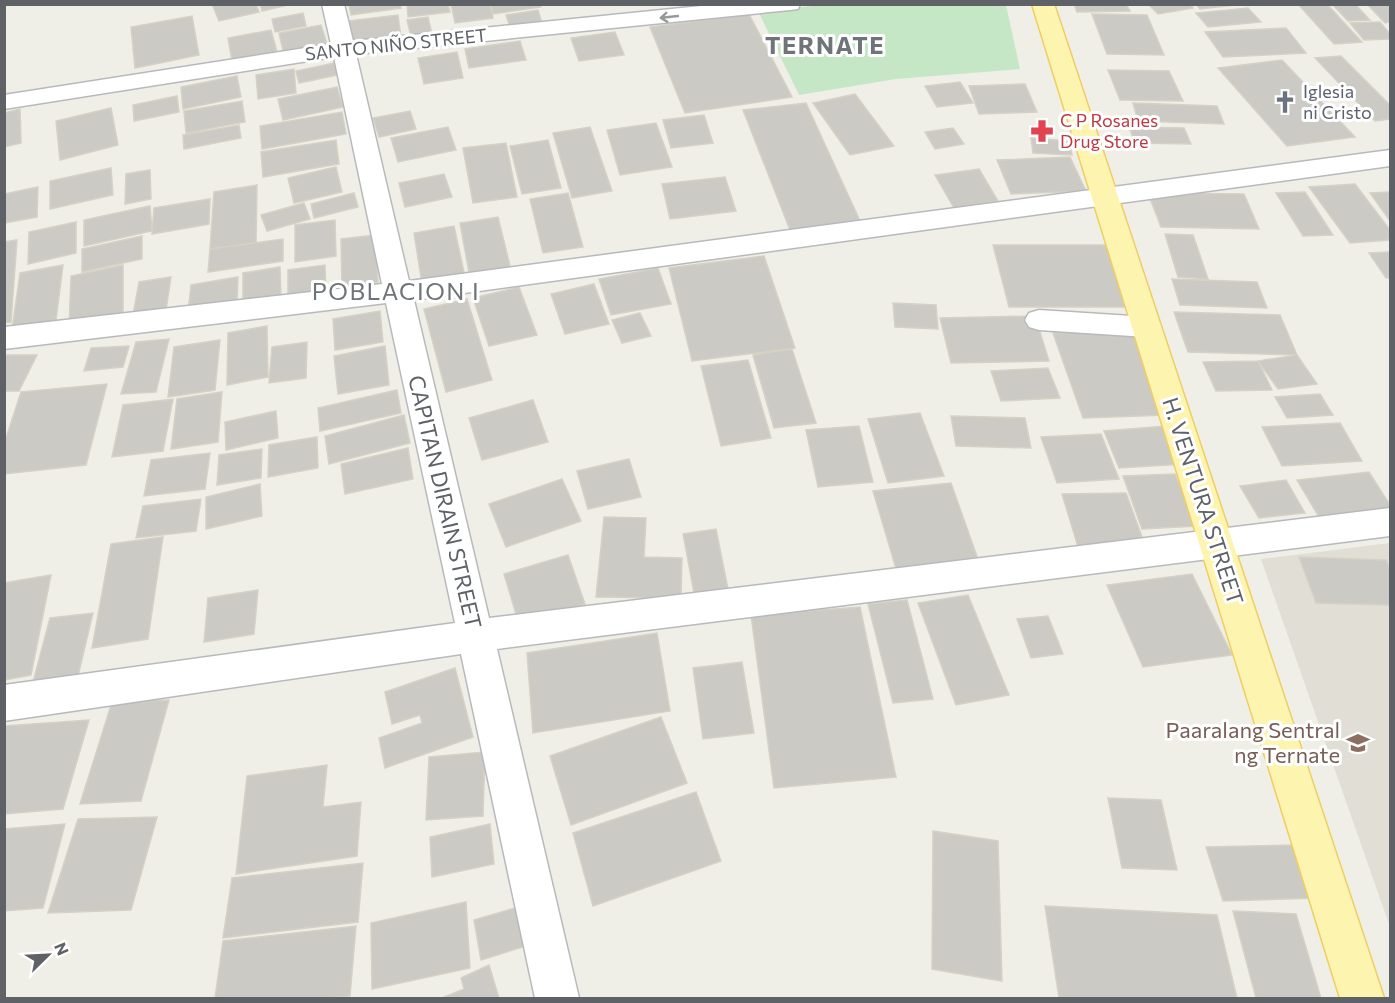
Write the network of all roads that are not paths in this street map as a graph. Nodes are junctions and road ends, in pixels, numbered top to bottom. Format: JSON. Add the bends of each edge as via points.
{"nodes":[{"id":1,"x":333,"y":4,"type":"edge"},
{"id":2,"x":545,"y":4,"type":"edge"},
{"id":3,"x":790,"y":4,"type":"edge"},
{"id":4,"x":1043,"y":4,"type":"edge"},
{"id":5,"x":548,"y":29,"type":"junction"},
{"id":6,"x":343,"y":49,"type":"junction"},
{"id":7,"x":4,"y":102,"type":"edge"},
{"id":8,"x":1390,"y":158,"type":"edge"},
{"id":9,"x":1106,"y":198,"type":"junction"},
{"id":10,"x":397,"y":292,"type":"junction"},
{"id":11,"x":1039,"y":320,"type":"dead end"},
{"id":12,"x":1147,"y":327,"type":"junction"},
{"id":13,"x":4,"y":338,"type":"edge"},
{"id":14,"x":1390,"y":522,"type":"edge"},
{"id":15,"x":1216,"y":544,"type":"junction"},
{"id":16,"x":475,"y":636,"type":"junction"},
{"id":17,"x":4,"y":703,"type":"edge"},
{"id":18,"x":556,"y":999,"type":"edge"},
{"id":19,"x":1362,"y":999,"type":"edge"}],
"edges":[{"from":1,"to":6,"type":"street","name":"CAPITAN DIRAIN STREET"},
{"from":2,"to":5,"type":"street"},
{"from":3,"to":5,"type":"street","name":"SANTO NIÑO STREET","one_way":true},
{"from":4,"to":9,"type":"main road","name":"H. VENTURA STREET"},
{"from":5,"to":6,"type":"street","name":"SANTO NIÑO STREET"},
{"from":6,"to":7,"type":"street","name":"SANTO NIÑO STREET"},
{"from":6,"to":10,"type":"street","name":"CAPITAN DIRAIN STREET"},
{"from":8,"to":9,"type":"street"},
{"from":9,"to":10,"type":"street"},
{"from":9,"to":12,"type":"main road","name":"H. VENTURA STREET"},
{"from":10,"to":13,"type":"street"},
{"from":10,"to":16,"type":"street","name":"CAPITAN DIRAIN STREET"},
{"from":11,"to":12,"type":"street"},
{"from":12,"to":15,"type":"main road","name":"H. VENTURA STREET"},
{"from":14,"to":15,"type":"street"},
{"from":15,"to":16,"type":"street"},
{"from":15,"to":19,"type":"main road","name":"H. VENTURA STREET"},
{"from":16,"to":17,"type":"street"},
{"from":16,"to":18,"type":"street","name":"CAPITAN DIRAIN STREET"}]}
